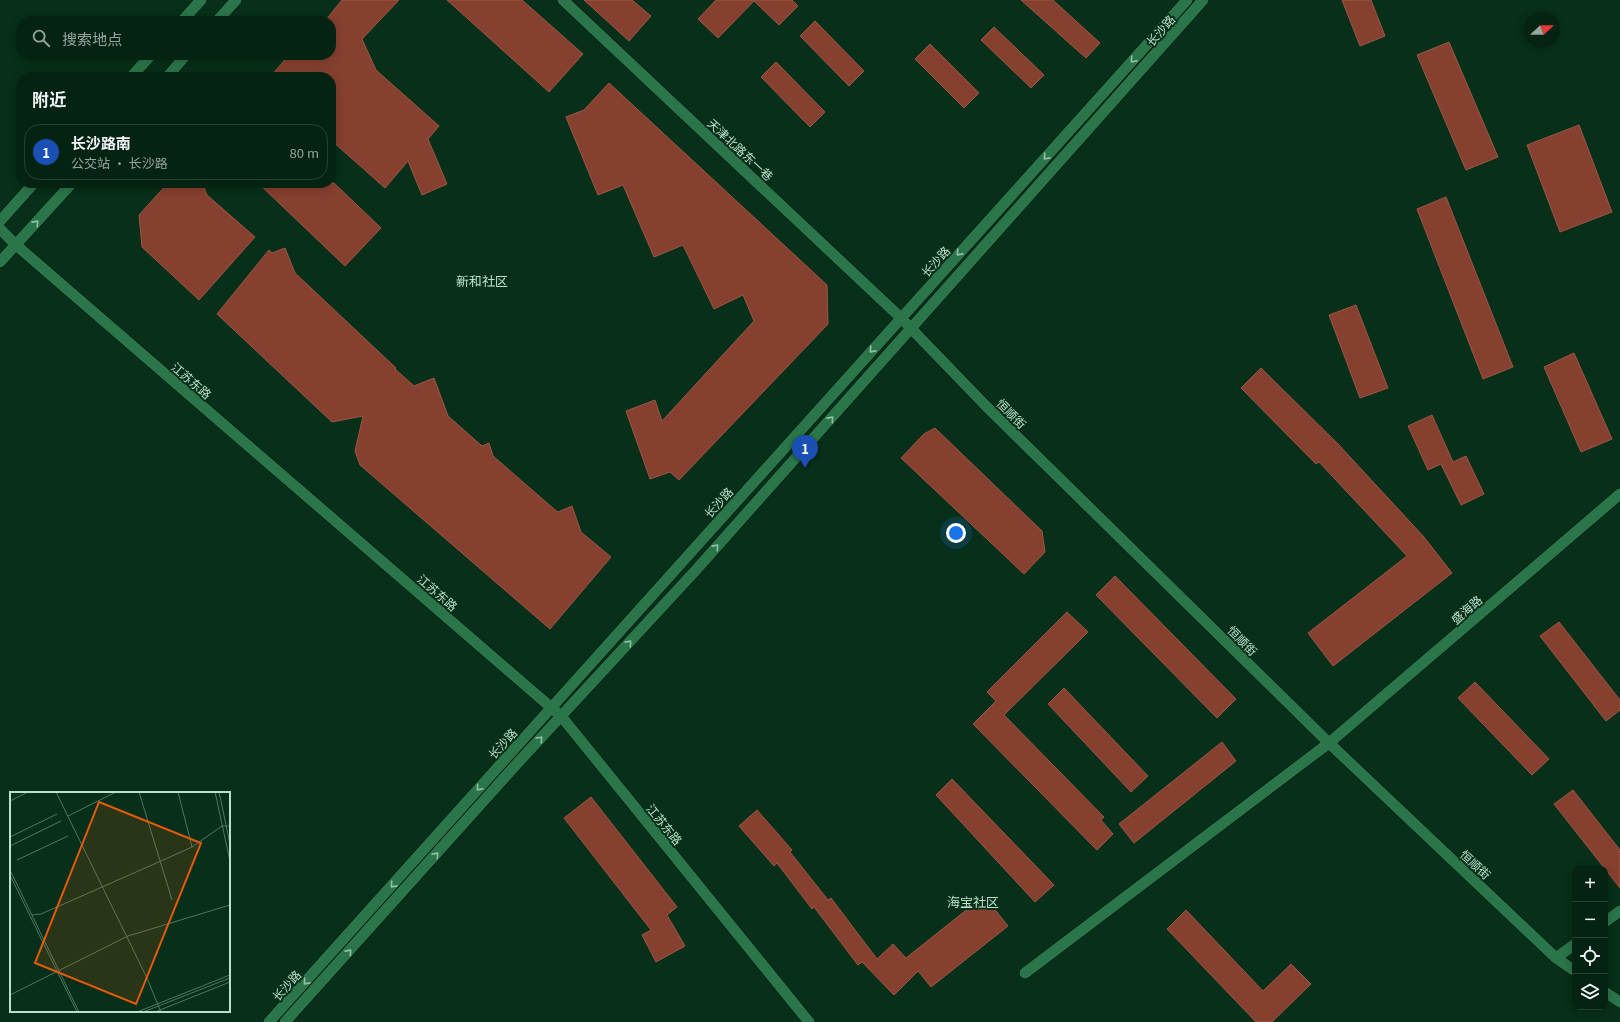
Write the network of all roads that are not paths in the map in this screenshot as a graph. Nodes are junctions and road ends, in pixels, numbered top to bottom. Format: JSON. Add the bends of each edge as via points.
{"nodes":[{"id":1,"x":201,"y":0,"type":"edge"},
{"id":2,"x":236,"y":0,"type":"edge"},
{"id":3,"x":563,"y":0,"type":"edge"},
{"id":4,"x":1187,"y":0,"type":"edge"},
{"id":5,"x":1203,"y":0,"type":"edge"},
{"id":6,"x":187,"y":16,"type":"edge"},
{"id":7,"x":222,"y":16,"type":"edge"},
{"id":8,"x":146,"y":60,"type":"edge"},
{"id":9,"x":181,"y":60,"type":"edge"},
{"id":10,"x":136,"y":72,"type":"edge"},
{"id":11,"x":171,"y":72,"type":"edge"},
{"id":12,"x":30,"y":188,"type":"edge"},
{"id":13,"x":67,"y":188,"type":"edge"},
{"id":14,"x":0,"y":221,"type":"edge"},
{"id":15,"x":0,"y":228,"type":"edge"},
{"id":16,"x":16,"y":245,"type":"junction"},
{"id":17,"x":0,"y":262,"type":"edge"},
{"id":18,"x":901,"y":318,"type":"junction"},
{"id":19,"x":911,"y":328,"type":"junction"},
{"id":20,"x":1620,"y":494,"type":"edge"},
{"id":21,"x":552,"y":708,"type":"junction"},
{"id":22,"x":561,"y":716,"type":"junction"},
{"id":23,"x":1329,"y":743,"type":"junction"},
{"id":24,"x":1620,"y":911,"type":"edge"},
{"id":25,"x":1608,"y":920,"type":"edge"},
{"id":26,"x":1572,"y":946,"type":"edge"},
{"id":27,"x":1556,"y":958,"type":"junction"},
{"id":28,"x":1572,"y":969,"type":"edge"},
{"id":29,"x":1025,"y":973,"type":"dead end"},
{"id":30,"x":1608,"y":994,"type":"edge"},
{"id":31,"x":1620,"y":1002,"type":"edge"},
{"id":32,"x":269,"y":1022,"type":"edge"},
{"id":33,"x":285,"y":1022,"type":"edge"},
{"id":34,"x":809,"y":1022,"type":"edge"}],
"edges":[{"from":1,"to":6,"type":"street"},
{"from":2,"to":7,"type":"street"},
{"from":3,"to":18,"type":"street","name":"天津北路东一巷"},
{"from":4,"to":18,"type":"street","name":"长沙路","one_way":true},
{"from":5,"to":19,"type":"street","name":"长沙路"},
{"from":8,"to":10,"type":"street"},
{"from":9,"to":11,"type":"street"},
{"from":12,"to":14,"type":"street"},
{"from":16,"to":13,"type":"street","one_way":true},
{"from":15,"to":16,"type":"street","name":"江苏东路"},
{"from":16,"to":17,"type":"street"},
{"from":16,"to":21,"type":"street","name":"江苏东路"},
{"from":18,"to":19,"type":"street","name":"恒顺街"},
{"from":18,"to":21,"type":"street","name":"长沙路","one_way":true},
{"from":22,"to":19,"type":"street","name":"长沙路","one_way":true,"via":[[696,570]]},
{"from":19,"to":23,"type":"street","name":"恒顺街"},
{"from":20,"to":23,"type":"street","name":"盛海路"},
{"from":21,"to":22,"type":"street","name":"江苏东路"},
{"from":21,"to":32,"type":"street","name":"长沙路","one_way":true},
{"from":33,"to":22,"type":"street","name":"长沙路","one_way":true},
{"from":22,"to":34,"type":"street","name":"江苏东路"},
{"from":23,"to":27,"type":"street","name":"恒顺街"},
{"from":23,"to":29,"type":"street","name":"盛海路"},
{"from":24,"to":25,"type":"street"},
{"from":26,"to":27,"type":"street"},
{"from":27,"to":28,"type":"street","name":"恒顺街"},
{"from":30,"to":31,"type":"street"}]}
